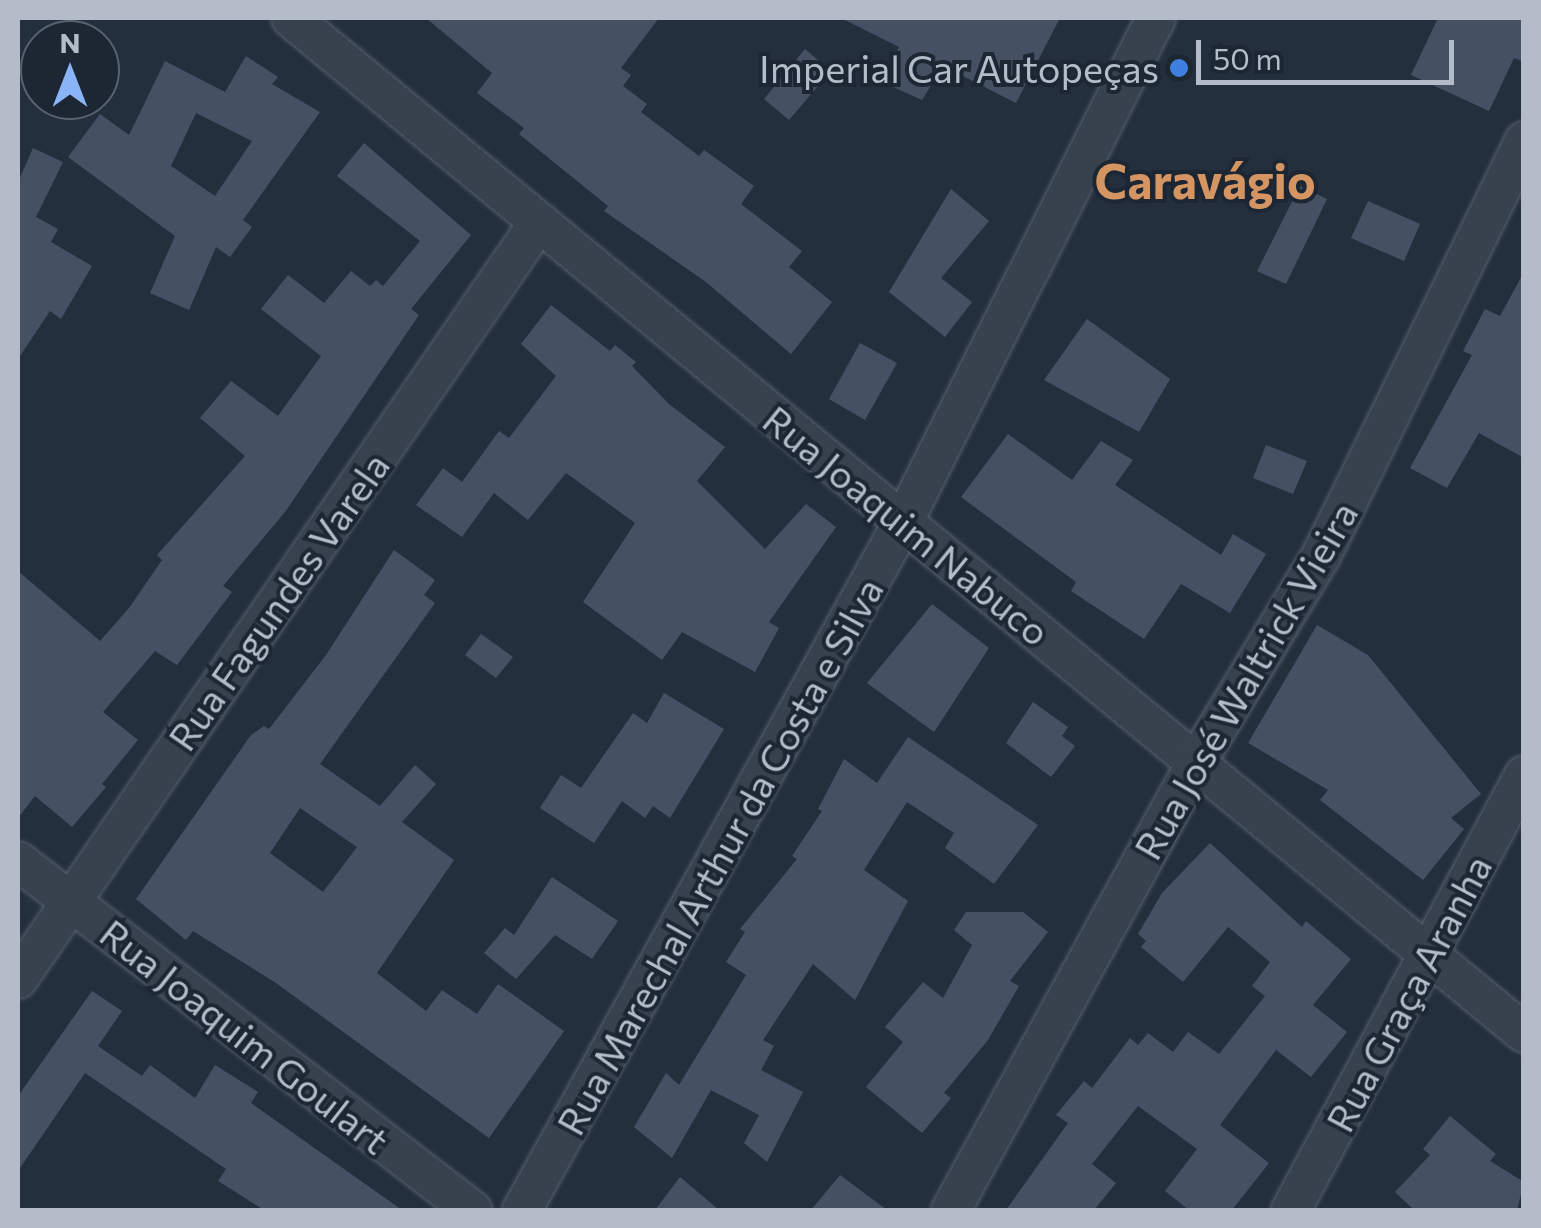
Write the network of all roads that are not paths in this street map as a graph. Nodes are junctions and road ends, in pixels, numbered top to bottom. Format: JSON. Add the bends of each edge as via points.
{"nodes":[{"id":1,"x":291,"y":18,"type":"edge"},
{"id":2,"x":1156,"y":18,"type":"edge"},
{"id":3,"x":1524,"y":141,"type":"edge"},
{"id":4,"x":539,"y":222,"type":"junction"},
{"id":5,"x":903,"y":522,"type":"junction"},
{"id":6,"x":1196,"y":763,"type":"junction"},
{"id":7,"x":1524,"y":775,"type":"edge"},
{"id":8,"x":18,"y":861,"type":"edge"},
{"id":9,"x":71,"y":902,"type":"junction"},
{"id":10,"x":1428,"y":954,"type":"junction"},
{"id":11,"x":18,"y":979,"type":"edge"},
{"id":12,"x":1524,"y":1033,"type":"edge"},
{"id":13,"x":472,"y":1210,"type":"edge"},
{"id":14,"x":522,"y":1210,"type":"edge"},
{"id":15,"x":951,"y":1210,"type":"edge"},
{"id":16,"x":1292,"y":1210,"type":"edge"}],
"edges":[{"from":1,"to":4,"type":"street","name":"Rua Joaquim Nabuco"},
{"from":2,"to":5,"type":"street","name":"Rua Marechal Arthur da Costa e Silva"},
{"from":3,"to":6,"type":"street","name":"Rua José Waltrick Vieira","via":[[1321,556]]},
{"from":4,"to":5,"type":"street","name":"Rua Joaquim Nabuco"},
{"from":4,"to":9,"type":"street","name":"Rua Fagundes Varela"},
{"from":5,"to":6,"type":"street","name":"Rua Joaquim Nabuco"},
{"from":5,"to":14,"type":"street","name":"Rua Marechal Arthur da Costa e Silva"},
{"from":6,"to":10,"type":"street","name":"Rua Joaquim Nabuco"},
{"from":6,"to":15,"type":"street","name":"Rua José Waltrick Vieira"},
{"from":7,"to":10,"type":"street","name":"Rua Graça Aranha"},
{"from":8,"to":9,"type":"street","name":"Rua Joaquim Goulart"},
{"from":9,"to":11,"type":"street","name":"Rua Fagundes Varela"},
{"from":9,"to":13,"type":"street","name":"Rua Joaquim Goulart"},
{"from":10,"to":12,"type":"street","name":"Rua Joaquim Nabuco"},
{"from":10,"to":16,"type":"street","name":"Rua Graça Aranha"}]}
